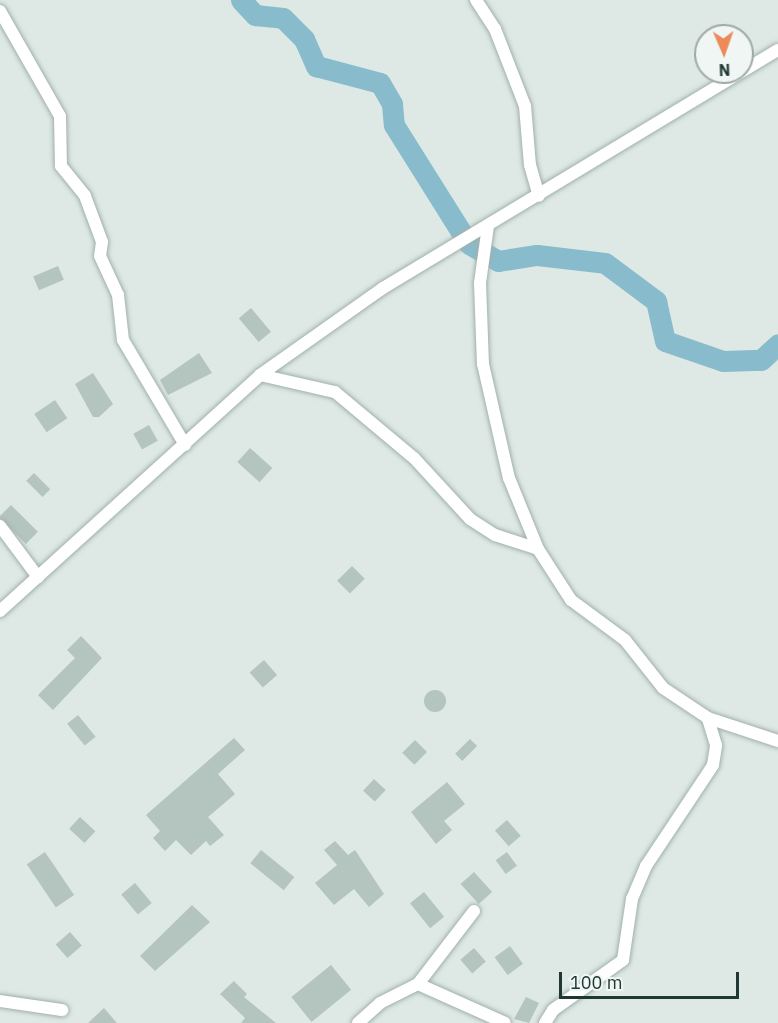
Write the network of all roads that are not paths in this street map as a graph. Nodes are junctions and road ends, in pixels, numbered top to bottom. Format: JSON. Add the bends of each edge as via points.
{"nodes":[{"id":1,"x":476,"y":0,"type":"edge"},
{"id":2,"x":0,"y":11,"type":"edge"},
{"id":3,"x":778,"y":50,"type":"edge"},
{"id":4,"x":539,"y":196,"type":"junction"},
{"id":5,"x":488,"y":226,"type":"junction"},
{"id":6,"x":260,"y":375,"type":"junction"},
{"id":7,"x":185,"y":445,"type":"junction"},
{"id":8,"x":0,"y":526,"type":"edge"},
{"id":9,"x":538,"y":549,"type":"junction"},
{"id":10,"x":38,"y":577,"type":"junction"},
{"id":11,"x":0,"y":610,"type":"edge"},
{"id":12,"x":708,"y":718,"type":"junction"},
{"id":13,"x":778,"y":741,"type":"edge"},
{"id":14,"x":474,"y":911,"type":"dead end"},
{"id":15,"x":418,"y":984,"type":"junction"},
{"id":16,"x":0,"y":1001,"type":"edge"},
{"id":17,"x":62,"y":1010,"type":"dead end"},
{"id":18,"x":358,"y":1023,"type":"edge"},
{"id":19,"x":505,"y":1023,"type":"edge"},
{"id":20,"x":545,"y":1023,"type":"edge"}],
"edges":[{"from":1,"to":4,"type":"street","via":[[495,29],[525,106],[530,165]]},
{"from":2,"to":7,"type":"street","via":[[60,116],[61,166],[85,196],[92,214],[102,242],[100,256],[118,295],[123,339]]},
{"from":3,"to":4,"type":"street"},
{"from":4,"to":5,"type":"street"},
{"from":5,"to":6,"type":"street","via":[[383,288]]},
{"from":5,"to":9,"type":"street","via":[[480,283],[483,364],[509,478]]},
{"from":6,"to":7,"type":"street"},
{"from":6,"to":9,"type":"street","via":[[335,392],[414,458],[470,519],[495,535]]},
{"from":7,"to":10,"type":"street"},
{"from":8,"to":10,"type":"street"},
{"from":9,"to":12,"type":"street","via":[[571,600],[625,640],[663,688]]},
{"from":10,"to":11,"type":"street"},
{"from":12,"to":13,"type":"street"},
{"from":12,"to":20,"type":"street","via":[[716,745],[713,765],[646,866],[632,899],[623,960],[553,1010]]},
{"from":14,"to":15,"type":"street"},
{"from":15,"to":18,"type":"street","via":[[380,1004]]},
{"from":15,"to":19,"type":"street"},
{"from":16,"to":17,"type":"street"}]}
